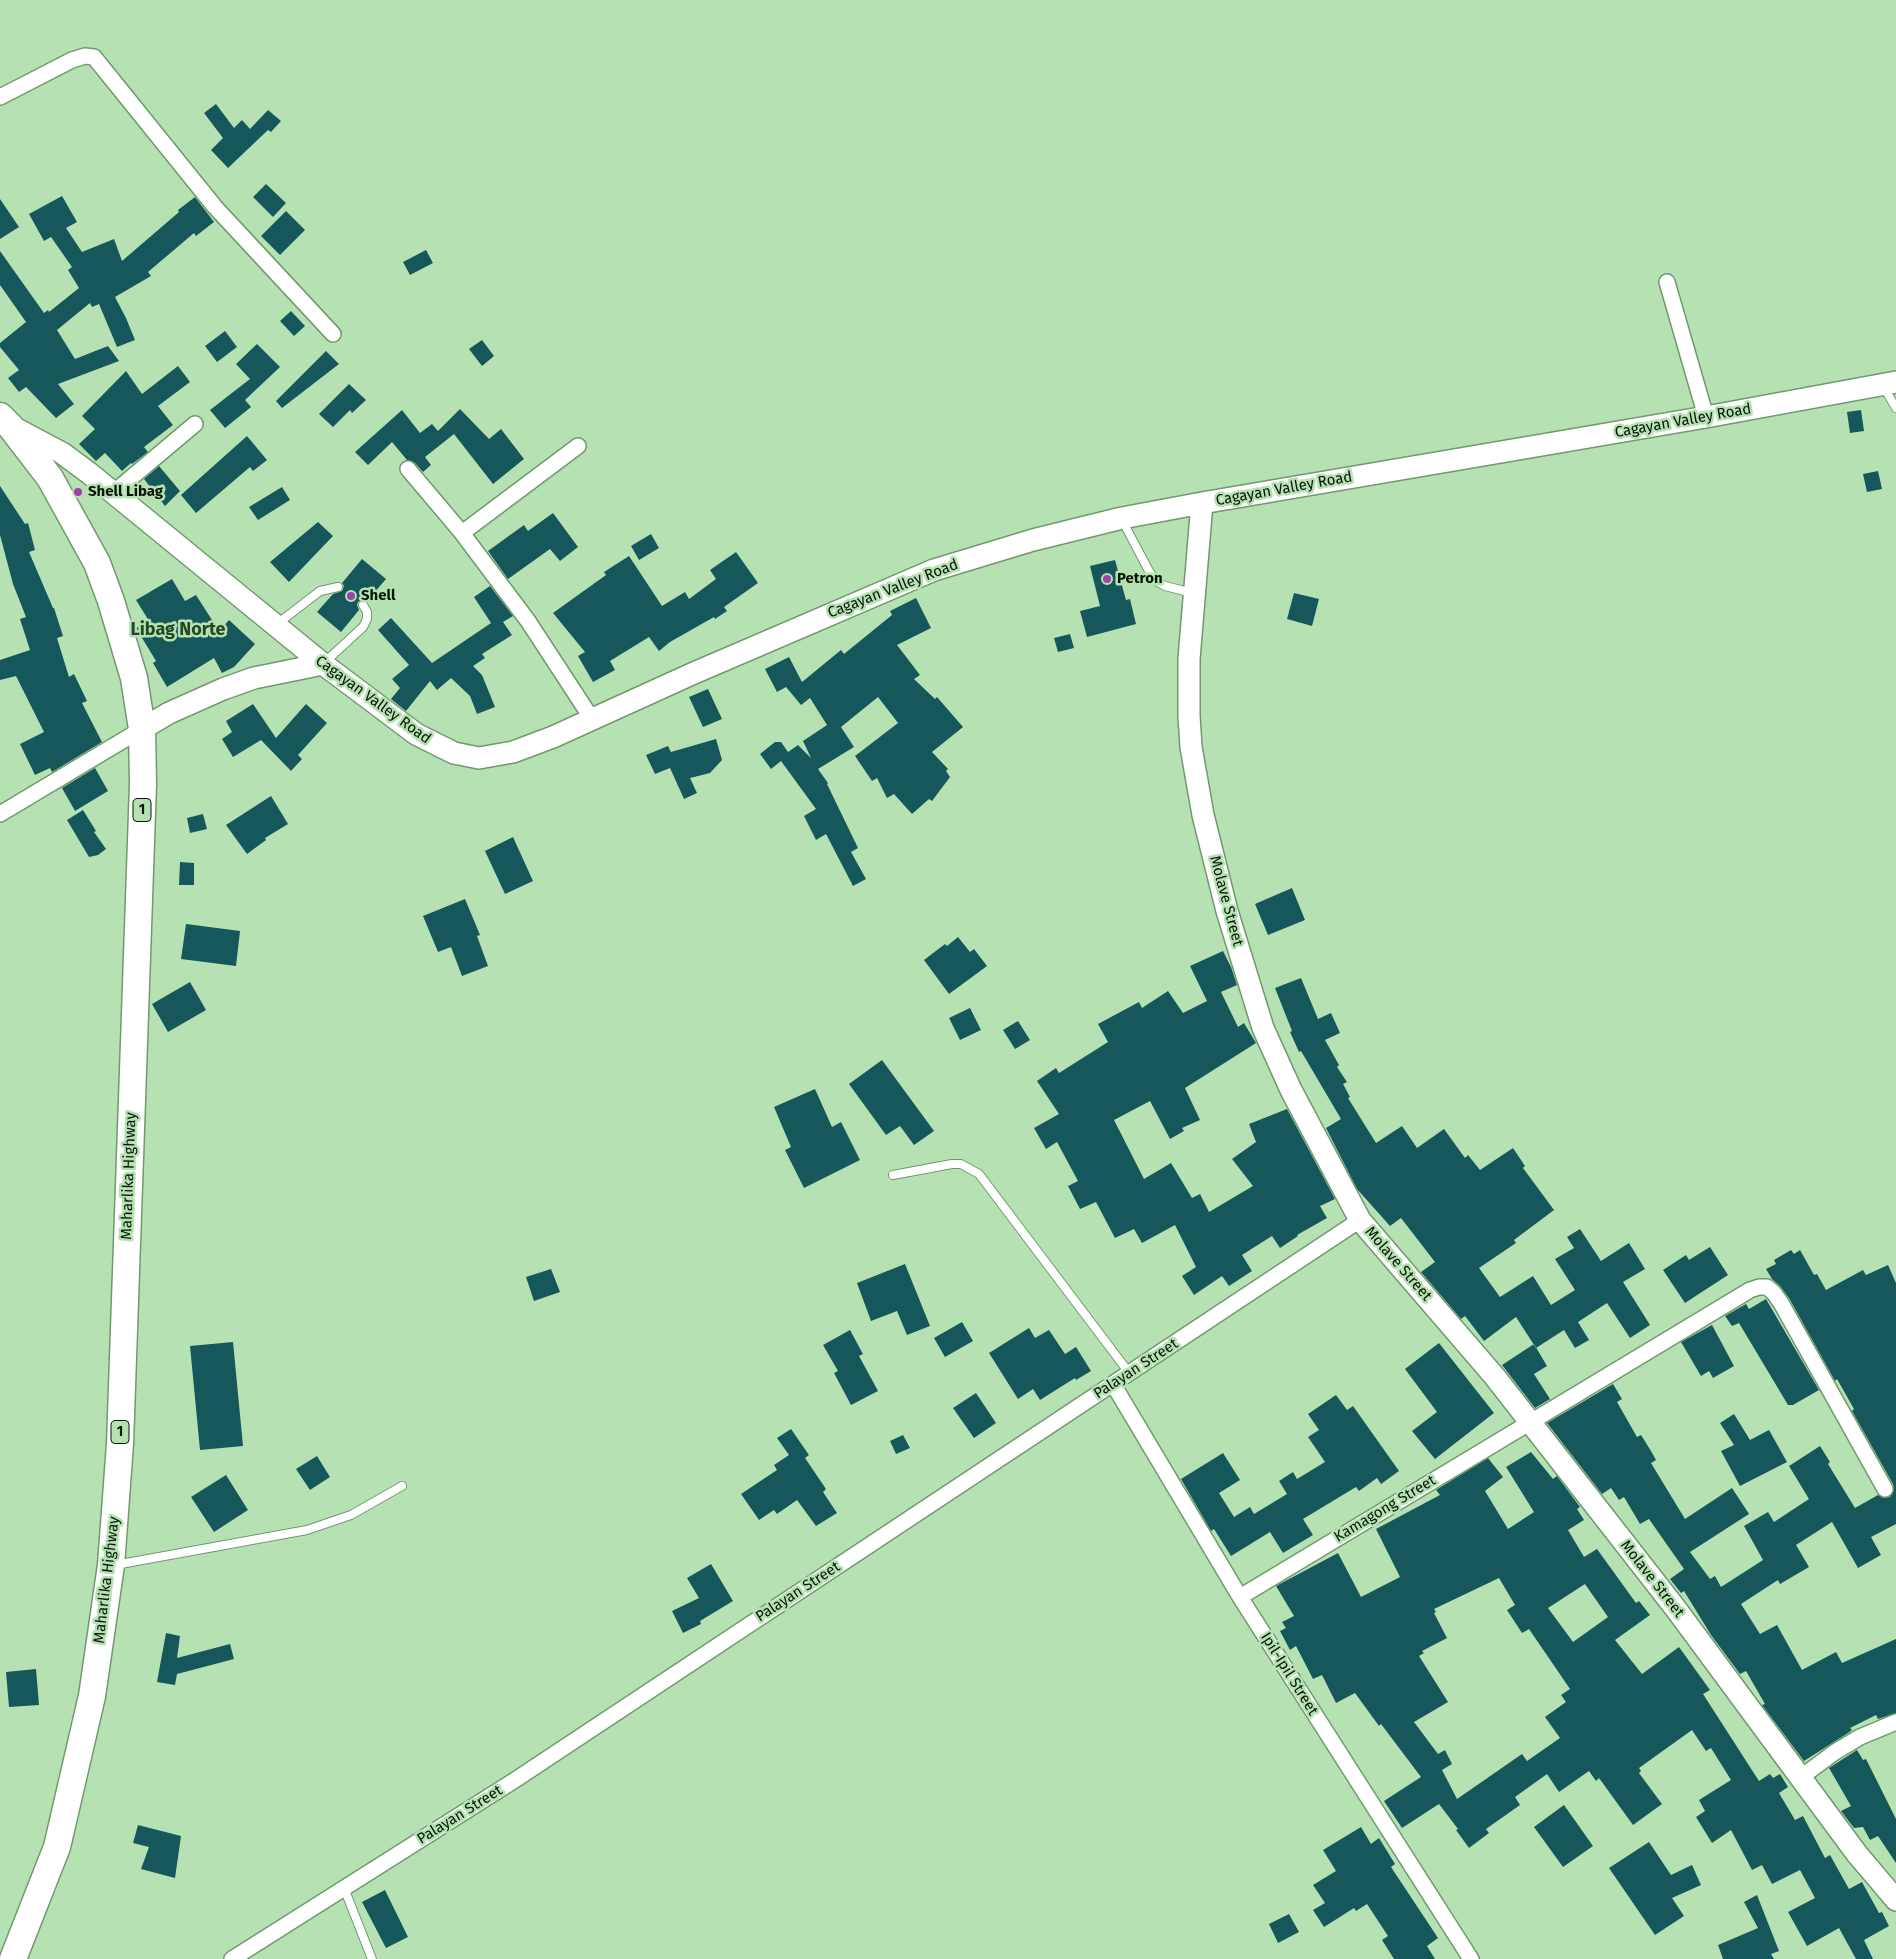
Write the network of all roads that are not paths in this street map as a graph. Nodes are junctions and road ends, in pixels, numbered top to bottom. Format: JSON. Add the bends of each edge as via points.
{"nodes":[{"id":1,"x":0,"y":97,"type":"edge"},
{"id":2,"x":1667,"y":282,"type":"dead end"},
{"id":3,"x":333,"y":334,"type":"dead end"},
{"id":4,"x":1889,"y":384,"type":"edge"},
{"id":5,"x":1896,"y":408,"type":"edge"},
{"id":6,"x":1706,"y":417,"type":"junction"},
{"id":7,"x":5,"y":421,"type":"edge"},
{"id":8,"x":195,"y":424,"type":"dead end"},
{"id":9,"x":578,"y":446,"type":"dead end"},
{"id":10,"x":408,"y":470,"type":"dead end"},
{"id":11,"x":113,"y":493,"type":"junction"},
{"id":12,"x":1202,"y":503,"type":"junction"},
{"id":13,"x":1122,"y":518,"type":"junction"},
{"id":14,"x":462,"y":533,"type":"junction"},
{"id":15,"x":338,"y":587,"type":"dead end"},
{"id":16,"x":1195,"y":593,"type":"junction"},
{"id":17,"x":364,"y":605,"type":"dead end"},
{"id":18,"x":275,"y":625,"type":"junction"},
{"id":19,"x":323,"y":664,"type":"junction"},
{"id":20,"x":592,"y":719,"type":"junction"},
{"id":21,"x":142,"y":729,"type":"junction"},
{"id":22,"x":0,"y":814,"type":"edge"},
{"id":23,"x":893,"y":1175,"type":"dead end"},
{"id":24,"x":1360,"y":1220,"type":"junction"},
{"id":25,"x":1130,"y":1374,"type":"junction"},
{"id":26,"x":1113,"y":1384,"type":"junction"},
{"id":27,"x":1530,"y":1422,"type":"junction"},
{"id":28,"x":402,"y":1486,"type":"dead end"},
{"id":29,"x":1885,"y":1488,"type":"dead end"},
{"id":30,"x":111,"y":1565,"type":"junction"},
{"id":31,"x":1240,"y":1597,"type":"junction"},
{"id":32,"x":1896,"y":1722,"type":"edge"},
{"id":33,"x":1800,"y":1778,"type":"junction"},
{"id":34,"x":344,"y":1888,"type":"junction"},
{"id":35,"x":1896,"y":1900,"type":"edge"},
{"id":36,"x":13,"y":1959,"type":"edge"},
{"id":37,"x":232,"y":1959,"type":"edge"},
{"id":38,"x":372,"y":1959,"type":"edge"},
{"id":39,"x":1471,"y":1959,"type":"edge"}],
"edges":[{"from":1,"to":3,"type":"street","via":[[72,60],[94,56],[215,207]]},
{"from":2,"to":6,"type":"street"},
{"from":4,"to":5,"type":"lane"},
{"from":4,"to":6,"type":"main road","name":"Cagayan Valley Road"},
{"from":6,"to":12,"type":"main road","name":"Cagayan Valley Road"},
{"from":7,"to":11,"type":"main road","name":"Cagayan Valley Road","via":[[62,453]]},
{"from":7,"to":21,"type":"highway","name":"Maharlika Highway","number":"1","via":[[50,478],[97,563],[112,600],[134,678]]},
{"from":8,"to":11,"type":"street"},
{"from":9,"to":14,"type":"street"},
{"from":10,"to":14,"type":"street"},
{"from":11,"to":18,"type":"main road","name":"Cagayan Valley Road"},
{"from":12,"to":13,"type":"main road","name":"Cagayan Valley Road"},
{"from":12,"to":16,"type":"main road","name":"Molave Street"},
{"from":13,"to":16,"type":"lane","via":[[1156,581]]},
{"from":13,"to":20,"type":"main road","name":"Cagayan Valley Road","via":[[1033,540],[934,570]]},
{"from":14,"to":20,"type":"street","via":[[528,621]]},
{"from":15,"to":18,"type":"lane","via":[[320,591]]},
{"from":16,"to":24,"type":"main road","name":"Molave Street","via":[[1189,659],[1191,747],[1203,816],[1227,911],[1263,1028],[1291,1090]]},
{"from":17,"to":19,"type":"lane","via":[[367,619],[363,627]]},
{"from":18,"to":19,"type":"main road","name":"Cagayan Valley Road"},
{"from":19,"to":20,"type":"main road","name":"Cagayan Valley Road","via":[[416,734],[454,753],[479,758],[513,752]]},
{"from":19,"to":21,"type":"main road","via":[[254,678],[223,689],[176,709]]},
{"from":21,"to":22,"type":"street"},
{"from":21,"to":30,"type":"highway","name":"Maharlika Highway","number":"1","via":[[143,784],[120,1434]]},
{"from":23,"to":25,"type":"lane","via":[[952,1164],[966,1166],[979,1174]]},
{"from":24,"to":25,"type":"street","name":"Palayan Street"},
{"from":24,"to":27,"type":"main road","name":"Molave Street"},
{"from":25,"to":26,"type":"street","name":"Palayan Street"},
{"from":26,"to":31,"type":"street","name":"Ipil-Ipil Street"},
{"from":26,"to":34,"type":"street","name":"Palayan Street","via":[[532,1769]]},
{"from":27,"to":29,"type":"street","name":"Kamagong Street","via":[[1750,1290],[1767,1287],[1780,1303]]},
{"from":27,"to":31,"type":"street","name":"Kamagong Street"},
{"from":27,"to":33,"type":"main road","name":"Molave Street","via":[[1676,1609]]},
{"from":28,"to":30,"type":"lane","via":[[351,1515],[307,1530]]},
{"from":30,"to":36,"type":"highway","name":"Maharlika Highway","number":"1","via":[[92,1696],[57,1847]]},
{"from":31,"to":39,"type":"street","name":"Ipil-Ipil Street"},
{"from":32,"to":33,"type":"street","via":[[1860,1737]]},
{"from":33,"to":35,"type":"main road","name":"Molave Street"},
{"from":34,"to":37,"type":"street","name":"Palayan Street"},
{"from":34,"to":38,"type":"lane"}]}
